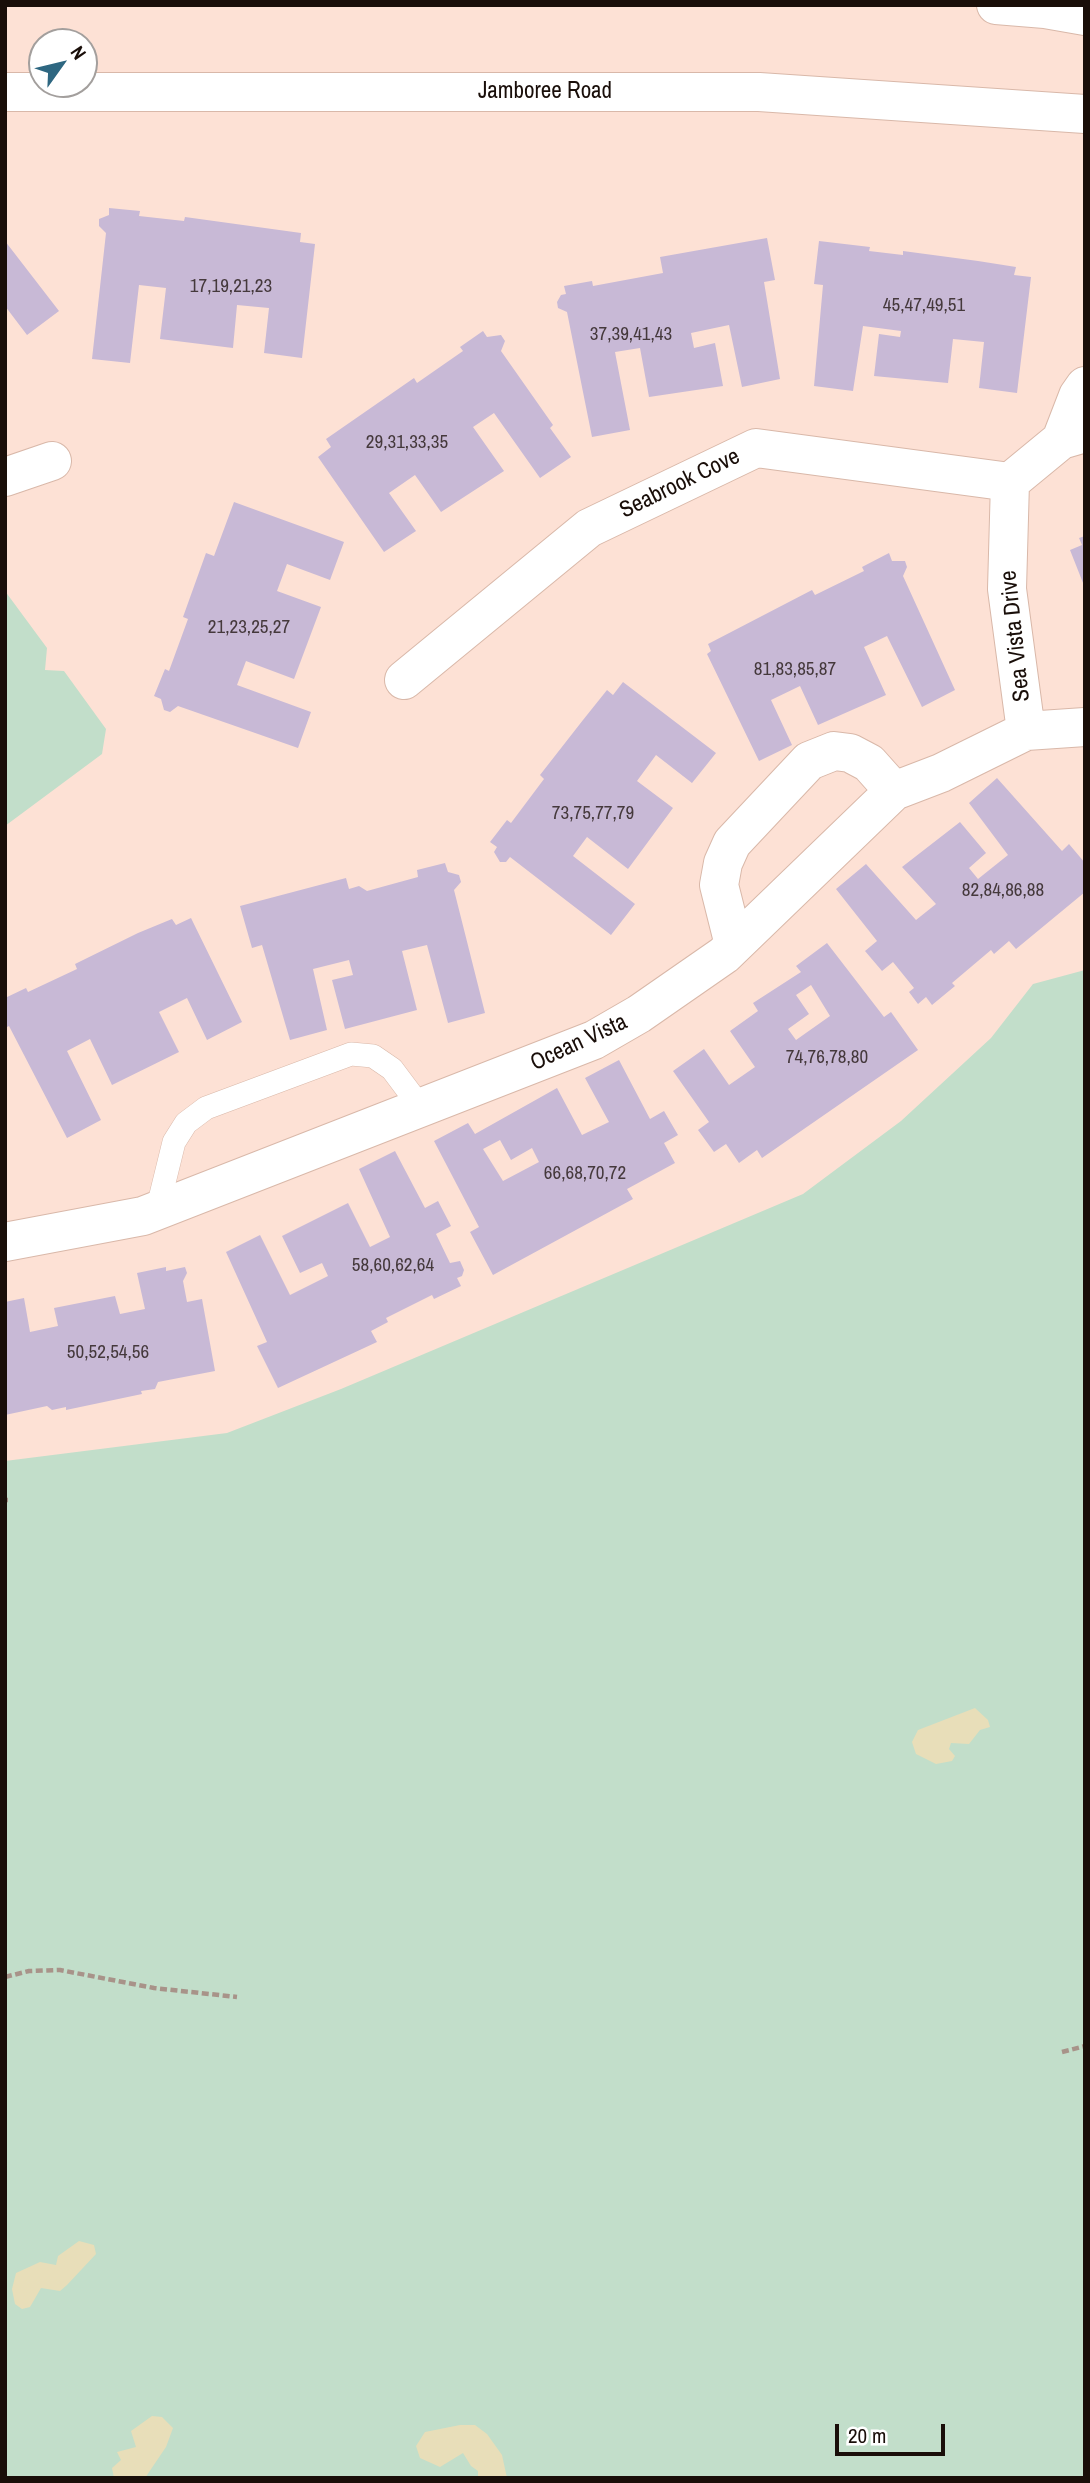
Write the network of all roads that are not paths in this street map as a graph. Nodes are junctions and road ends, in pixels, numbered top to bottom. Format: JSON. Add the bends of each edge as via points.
{"nodes":[{"id":1,"x":996,"y":5,"type":"edge"},
{"id":2,"x":1085,"y":16,"type":"edge"},
{"id":3,"x":5,"y":92,"type":"edge"},
{"id":4,"x":1085,"y":114,"type":"edge"},
{"id":5,"x":1085,"y":386,"type":"edge"},
{"id":6,"x":1073,"y":436,"type":"edge"},
{"id":7,"x":52,"y":461,"type":"dead end"},
{"id":8,"x":5,"y":477,"type":"edge"},
{"id":9,"x":1010,"y":482,"type":"junction"},
{"id":10,"x":404,"y":680,"type":"dead end"},
{"id":11,"x":1085,"y":727,"type":"edge"},
{"id":12,"x":1026,"y":731,"type":"junction"},
{"id":13,"x":894,"y":791,"type":"junction"},
{"id":14,"x":734,"y":944,"type":"junction"},
{"id":15,"x":422,"y":1109,"type":"junction"},
{"id":16,"x":157,"y":1211,"type":"junction"},
{"id":17,"x":5,"y":1242,"type":"edge"}],
"edges":[{"from":1,"to":2,"type":"street"},
{"from":3,"to":4,"type":"street","name":"Jamboree Road","via":[[759,92]]},
{"from":5,"to":6,"type":"street","via":[[1078,396]]},
{"from":6,"to":9,"type":"street"},
{"from":7,"to":8,"type":"street"},
{"from":9,"to":10,"type":"street","name":"Seabrook Cove","via":[[756,448],[589,528]]},
{"from":9,"to":12,"type":"street","name":"Sea Vista Drive","via":[[1007,589]]},
{"from":11,"to":12,"type":"street","name":"Ocean Vista"},
{"from":12,"to":13,"type":"street","name":"Ocean Vista"},
{"from":13,"to":14,"type":"street","name":"Ocean Vista"},
{"from":13,"to":14,"type":"street","via":[[869,763],[850,753],[834,751],[809,761],[732,842],[723,863],[719,885]]},
{"from":14,"to":15,"type":"street","name":"Ocean Vista","via":[[682,986],[594,1040]]},
{"from":15,"to":16,"type":"street","name":"Ocean Vista"},
{"from":15,"to":16,"type":"lane","via":[[392,1069],[373,1056],[351,1055],[206,1108],[186,1123],[174,1142]]},
{"from":16,"to":17,"type":"street","name":"Ocean Vista"}]}
